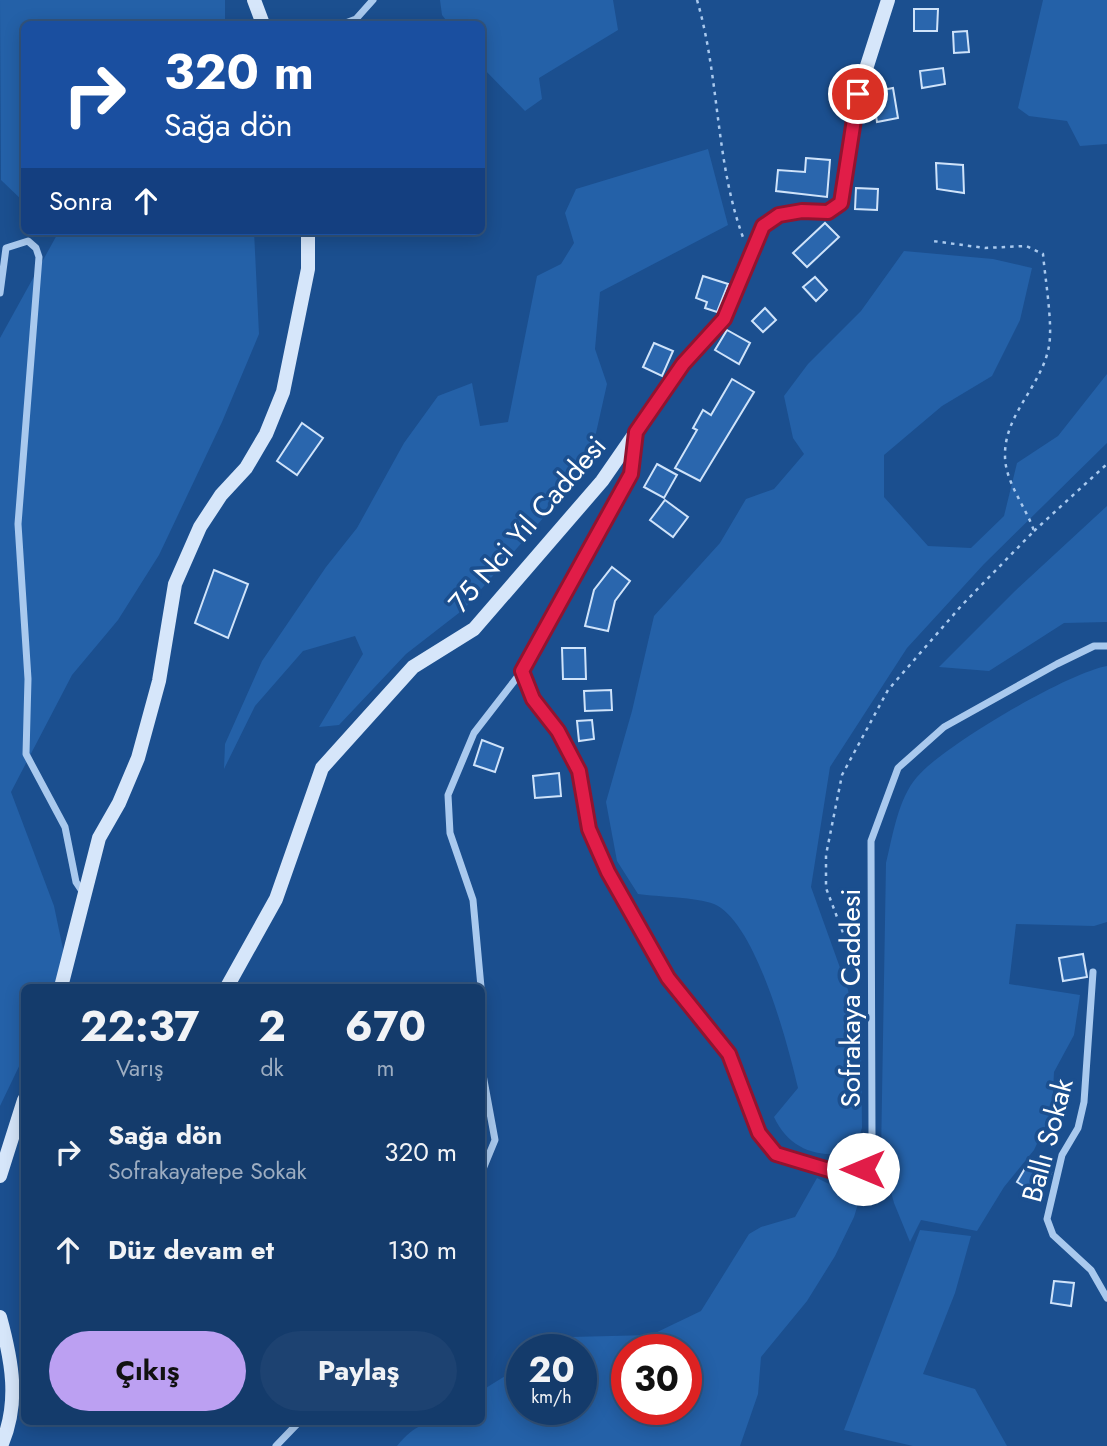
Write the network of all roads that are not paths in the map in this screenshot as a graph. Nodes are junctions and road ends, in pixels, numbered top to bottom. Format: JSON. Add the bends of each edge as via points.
{"nodes":[{"id":1,"x":254,"y":0,"type":"edge"},
{"id":2,"x":373,"y":0,"type":"edge"},
{"id":3,"x":888,"y":0,"type":"edge"},
{"id":4,"x":262,"y":21,"type":"edge"},
{"id":5,"x":351,"y":21,"type":"edge"},
{"id":6,"x":308,"y":235,"type":"edge"},
{"id":7,"x":0,"y":293,"type":"edge"},
{"id":8,"x":636,"y":432,"type":"junction"},
{"id":9,"x":1107,"y":646,"type":"edge"},
{"id":10,"x":522,"y":671,"type":"junction"},
{"id":11,"x":84,"y":894,"type":"junction"},
{"id":12,"x":1093,"y":972,"type":"dead end"},
{"id":13,"x":62,"y":984,"type":"edge"},
{"id":14,"x":229,"y":984,"type":"edge"},
{"id":15,"x":481,"y":984,"type":"edge"},
{"id":16,"x":485,"y":1086,"type":"edge"},
{"id":17,"x":21,"y":1110,"type":"edge"},
{"id":18,"x":485,"y":1164,"type":"edge"},
{"id":19,"x":0,"y":1176,"type":"edge"},
{"id":20,"x":1107,"y":1298,"type":"edge"},
{"id":21,"x":0,"y":1317,"type":"edge"},
{"id":22,"x":296,"y":1425,"type":"edge"},
{"id":23,"x":1,"y":1446,"type":"edge"},
{"id":24,"x":276,"y":1446,"type":"edge"}],
"edges":[{"from":1,"to":4,"type":"street"},
{"from":2,"to":5,"type":"street"},
{"from":3,"to":8,"type":"street","name":"75 Nci Yıl Caddesi","via":[[858,94],[841,203],[828,212],[779,215],[763,226],[724,319],[683,364]]},
{"from":6,"to":11,"type":"street","via":[[308,270],[283,392],[253,456],[200,527],[175,584],[159,681],[138,758],[99,838]]},
{"from":7,"to":11,"type":"street","via":[[6,248],[28,241],[39,257],[18,524],[28,679],[26,754],[65,827],[76,881]]},
{"from":8,"to":10,"type":"street","via":[[631,474]]},
{"from":8,"to":14,"type":"street","name":"75 Nci Yıl Caddesi","via":[[602,481],[474,629],[413,667],[322,768],[276,899]]},
{"from":9,"to":10,"type":"street","name":"Sofrakaya Caddesi","via":[[1094,646],[1057,664],[944,727],[898,768],[871,841],[872,1136],[863,1169],[839,1173],[776,1154],[759,1133],[729,1054],[668,978],[608,872],[589,829],[579,771],[558,731],[533,699]]},
{"from":10,"to":15,"type":"street","via":[[474,733],[448,795],[450,833],[473,900]]},
{"from":11,"to":13,"type":"street"},
{"from":12,"to":20,"type":"street","name":"Ballı Sokak","via":[[1084,1102],[1078,1128],[1062,1154],[1047,1219],[1053,1235],[1091,1270]]},
{"from":16,"to":18,"type":"street","via":[[495,1140]]},
{"from":17,"to":19,"type":"street"},
{"from":21,"to":23,"type":"street","via":[[15,1388],[10,1426]]},
{"from":22,"to":24,"type":"street"}]}
